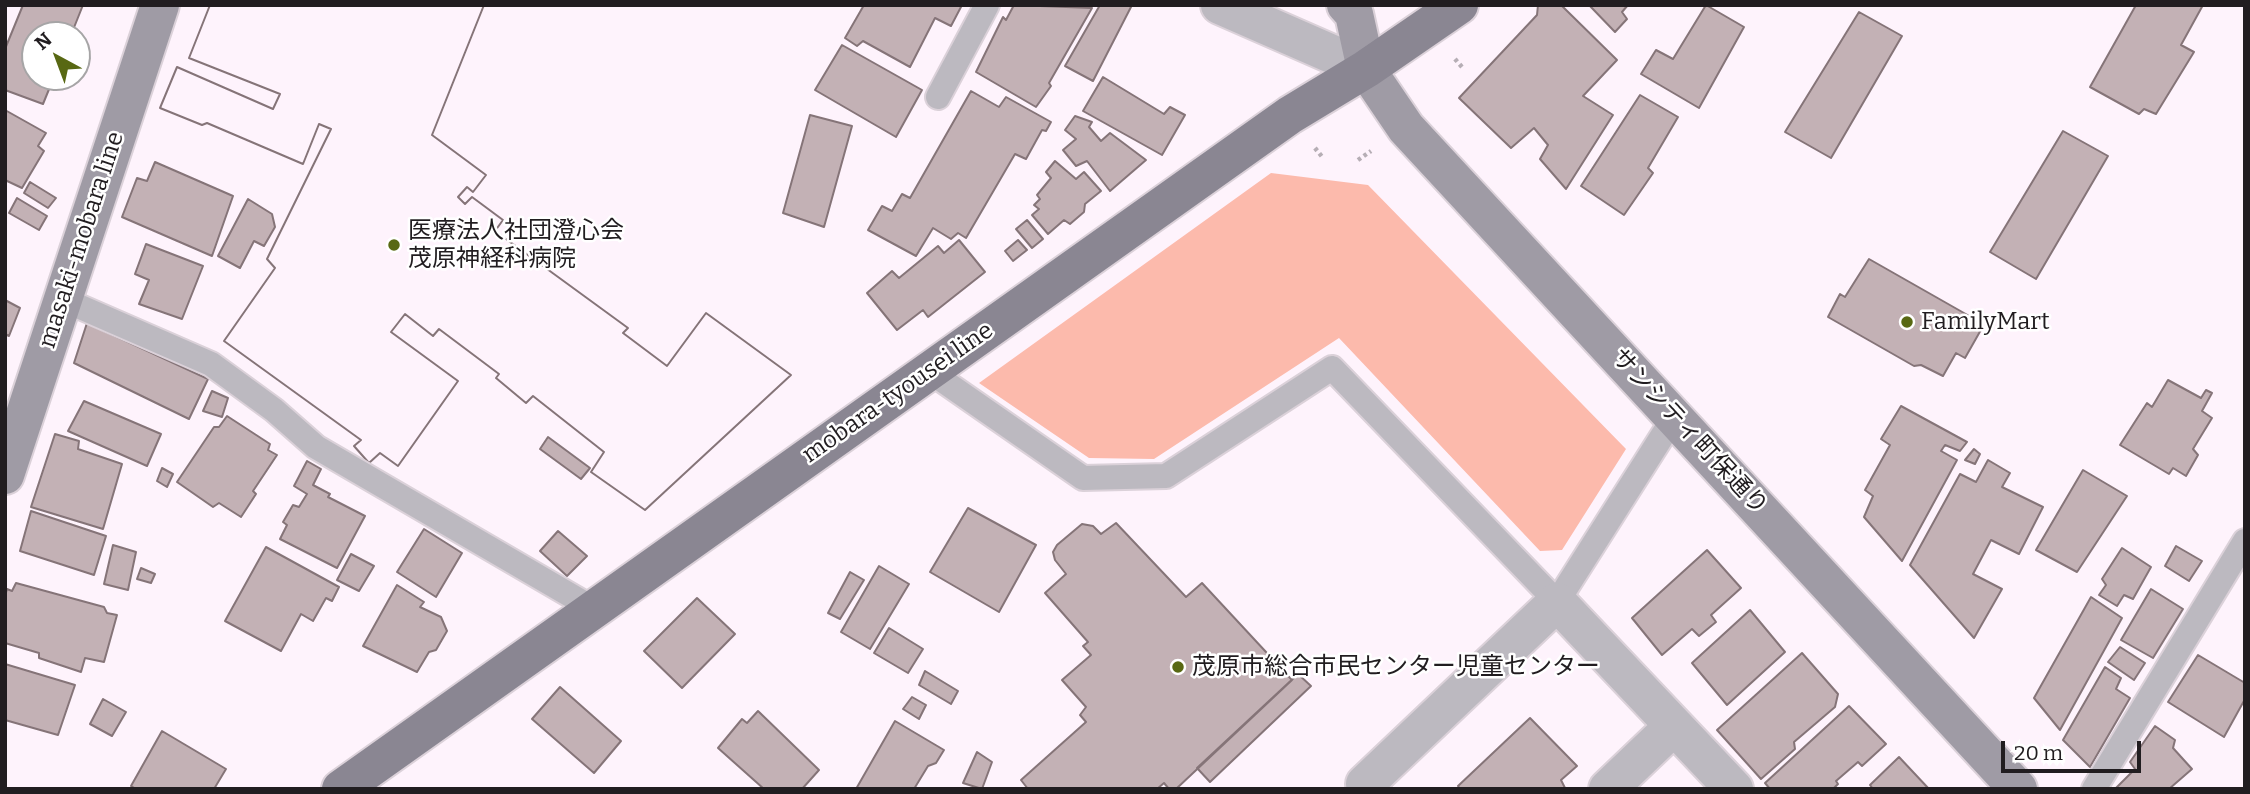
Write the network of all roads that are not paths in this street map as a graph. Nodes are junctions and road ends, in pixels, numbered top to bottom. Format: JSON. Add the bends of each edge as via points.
{"nodes":[{"id":1,"x":160,"y":5,"type":"edge"},
{"id":2,"x":987,"y":5,"type":"edge"},
{"id":3,"x":1220,"y":5,"type":"edge"},
{"id":4,"x":1346,"y":5,"type":"edge"},
{"id":5,"x":1459,"y":5,"type":"edge"},
{"id":6,"x":1366,"y":69,"type":"junction"},
{"id":7,"x":938,"y":97,"type":"dead end"},
{"id":8,"x":62,"y":299,"type":"junction"},
{"id":9,"x":929,"y":371,"type":"junction"},
{"id":10,"x":1675,"y":416,"type":"junction"},
{"id":11,"x":8,"y":455,"type":"edge"},
{"id":12,"x":2245,"y":541,"type":"edge"},
{"id":13,"x":1557,"y":602,"type":"junction"},
{"id":14,"x":594,"y":609,"type":"junction"},
{"id":15,"x":1674,"y":726,"type":"junction"},
{"id":16,"x":1365,"y":785,"type":"dead end"},
{"id":17,"x":341,"y":789,"type":"edge"},
{"id":18,"x":1608,"y":789,"type":"edge"},
{"id":19,"x":1734,"y":789,"type":"edge"},
{"id":20,"x":2018,"y":789,"type":"edge"},
{"id":21,"x":2094,"y":789,"type":"edge"}],
"edges":[{"from":1,"to":8,"type":"street","name":"masaki-mobara line"},
{"from":2,"to":7,"type":"lane"},
{"from":3,"to":6,"type":"street"},
{"from":4,"to":6,"type":"street","via":[[1354,14]]},
{"from":5,"to":6,"type":"main road","name":"mobara-tyousei line"},
{"from":6,"to":9,"type":"main road","name":"mobara-tyousei line","via":[[1290,115]]},
{"from":6,"to":10,"type":"street","name":"サンシティ町保通り","via":[[1406,128]]},
{"from":8,"to":11,"type":"street","name":"masaki-mobara line"},
{"from":8,"to":14,"type":"lane","via":[[211,364],[316,447]]},
{"from":9,"to":13,"type":"lane","via":[[1083,478],[1166,476],[1332,368]]},
{"from":9,"to":14,"type":"main road","name":"mobara-tyousei line"},
{"from":10,"to":13,"type":"lane"},
{"from":10,"to":20,"type":"street","name":"サンシティ町保通り"},
{"from":12,"to":21,"type":"lane"},
{"from":13,"to":15,"type":"street"},
{"from":13,"to":16,"type":"street"},
{"from":14,"to":17,"type":"main road","name":"mobara-tyousei line"},
{"from":15,"to":18,"type":"street"},
{"from":15,"to":19,"type":"street"}]}
